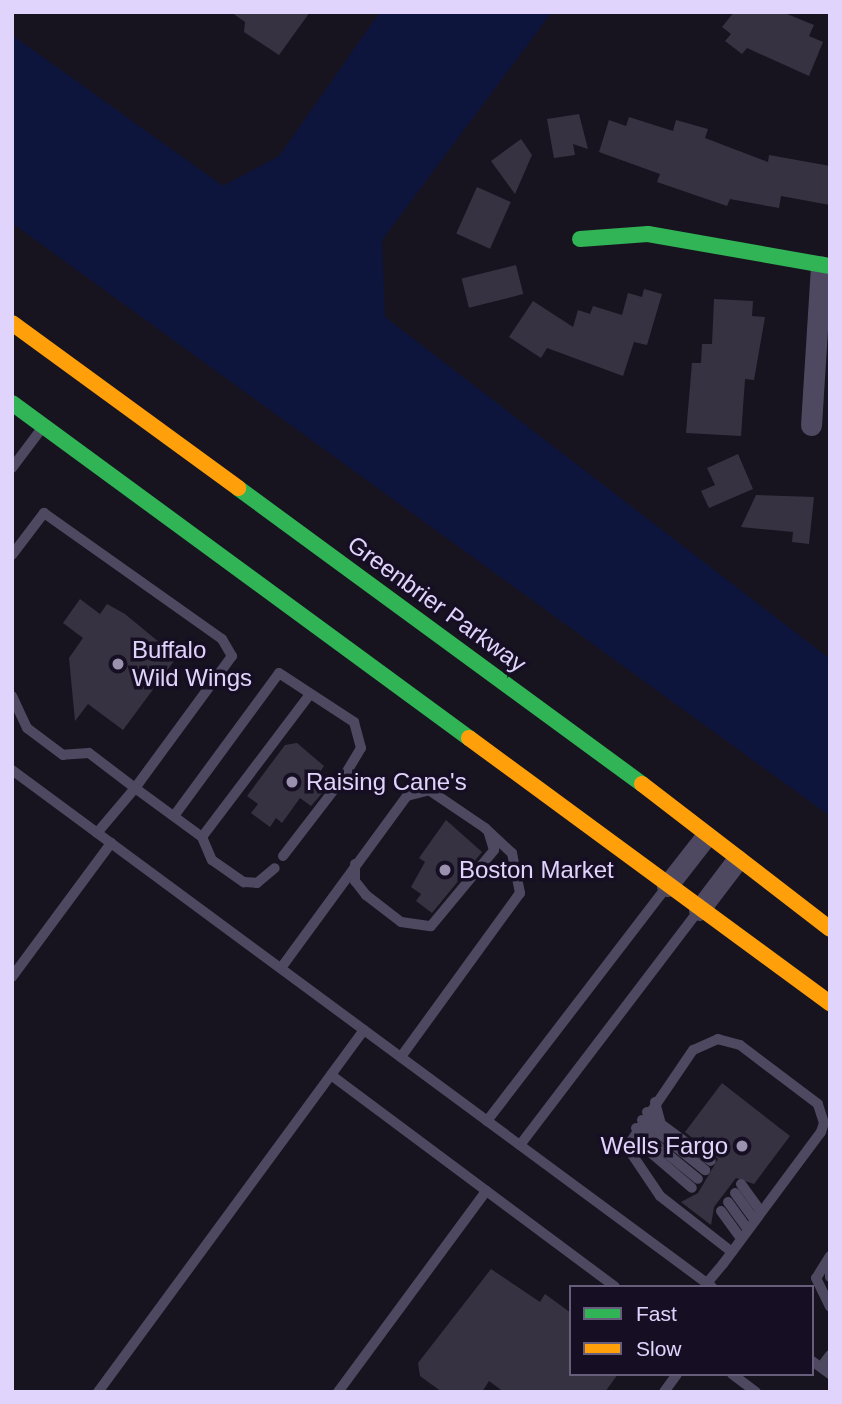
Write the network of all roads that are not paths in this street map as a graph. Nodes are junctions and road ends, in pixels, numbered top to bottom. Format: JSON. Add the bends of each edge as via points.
{"nodes":[{"id":1,"x":580,"y":239,"type":"dead end"},
{"id":2,"x":825,"y":266,"type":"edge"},
{"id":3,"x":12,"y":323,"type":"edge"},
{"id":4,"x":12,"y":402,"type":"edge"},
{"id":5,"x":811,"y":425,"type":"dead end"},
{"id":6,"x":44,"y":426,"type":"junction"},
{"id":7,"x":12,"y":468,"type":"edge"},
{"id":8,"x":12,"y":555,"type":"edge"},
{"id":9,"x":310,"y":694,"type":"junction"},
{"id":10,"x":12,"y":696,"type":"edge"},
{"id":11,"x":12,"y":770,"type":"edge"},
{"id":12,"x":344,"y":776,"type":"dead end"},
{"id":13,"x":135,"y":788,"type":"junction"},
{"id":14,"x":333,"y":791,"type":"dead end"},
{"id":15,"x":174,"y":816,"type":"junction"},
{"id":16,"x":485,"y":828,"type":"junction"},
{"id":17,"x":97,"y":833,"type":"junction"},
{"id":18,"x":706,"y":835,"type":"junction"},
{"id":19,"x":202,"y":837,"type":"junction"},
{"id":20,"x":111,"y":843,"type":"junction"},
{"id":21,"x":284,"y":856,"type":"dead end"},
{"id":22,"x":358,"y":858,"type":"junction"},
{"id":23,"x":737,"y":860,"type":"junction"},
{"id":24,"x":275,"y":868,"type":"dead end"},
{"id":25,"x":667,"y":886,"type":"junction"},
{"id":26,"x":699,"y":910,"type":"junction"},
{"id":27,"x":830,"y":929,"type":"edge"},
{"id":28,"x":281,"y":968,"type":"junction"},
{"id":29,"x":12,"y":977,"type":"edge"},
{"id":30,"x":830,"y":1003,"type":"edge"},
{"id":31,"x":364,"y":1030,"type":"junction"},
{"id":32,"x":401,"y":1057,"type":"junction"},
{"id":33,"x":331,"y":1075,"type":"junction"},
{"id":34,"x":655,"y":1102,"type":"junction"},
{"id":35,"x":642,"y":1120,"type":"junction"},
{"id":36,"x":487,"y":1121,"type":"junction"},
{"id":37,"x":520,"y":1145,"type":"junction"},
{"id":38,"x":701,"y":1175,"type":"junction"},
{"id":39,"x":486,"y":1191,"type":"junction"},
{"id":40,"x":751,"y":1225,"type":"junction"},
{"id":41,"x":732,"y":1252,"type":"junction"},
{"id":42,"x":830,"y":1256,"type":"edge"},
{"id":43,"x":830,"y":1265,"type":"edge"},
{"id":44,"x":830,"y":1277,"type":"edge"},
{"id":45,"x":612,"y":1285,"type":"edge"},
{"id":46,"x":709,"y":1285,"type":"edge"},
{"id":47,"x":830,"y":1307,"type":"edge"},
{"id":48,"x":830,"y":1355,"type":"edge"},
{"id":49,"x":821,"y":1367,"type":"edge"},
{"id":50,"x":676,"y":1376,"type":"edge"},
{"id":51,"x":735,"y":1376,"type":"edge"},
{"id":52,"x":340,"y":1391,"type":"edge"},
{"id":53,"x":98,"y":1392,"type":"edge"},
{"id":54,"x":664,"y":1392,"type":"edge"},
{"id":55,"x":756,"y":1392,"type":"edge"}],
"edges":[{"from":1,"to":2,"type":"main road","via":[[648,233]]},
{"from":2,"to":5,"type":"street"},
{"from":3,"to":18,"type":"main road","name":"Greenbrier Parkway"},
{"from":4,"to":6,"type":"main road"},
{"from":6,"to":7,"type":"lane"},
{"from":6,"to":25,"type":"main road"},
{"from":8,"to":13,"type":"lane","via":[[44,513],[229,647],[232,656]]},
{"from":9,"to":12,"type":"lane","via":[[354,722],[361,735],[361,748]]},
{"from":9,"to":15,"type":"lane","via":[[279,673]]},
{"from":9,"to":19,"type":"lane"},
{"from":10,"to":13,"type":"lane","via":[[27,728],[63,755],[89,753]]},
{"from":11,"to":17,"type":"lane"},
{"from":13,"to":15,"type":"lane"},
{"from":13,"to":17,"type":"lane"},
{"from":14,"to":21,"type":"lane"},
{"from":15,"to":19,"type":"lane"},
{"from":16,"to":22,"type":"lane","via":[[422,789],[397,806]]},
{"from":16,"to":22,"type":"lane","via":[[494,850],[431,926],[401,922],[366,895],[355,881]]},
{"from":16,"to":32,"type":"lane","via":[[512,853],[520,893]]},
{"from":17,"to":20,"type":"lane"},
{"from":18,"to":23,"type":"main road","name":"Greenbrier Parkway"},
{"from":18,"to":25,"type":"street"},
{"from":19,"to":24,"type":"lane","via":[[212,860],[244,882],[257,883]]},
{"from":20,"to":28,"type":"lane"},
{"from":20,"to":29,"type":"lane"},
{"from":22,"to":28,"type":"lane"},
{"from":23,"to":26,"type":"street"},
{"from":23,"to":27,"type":"main road","name":"Greenbrier Parkway"},
{"from":25,"to":26,"type":"main road"},
{"from":25,"to":36,"type":"lane"},
{"from":26,"to":30,"type":"main road"},
{"from":26,"to":37,"type":"lane"},
{"from":28,"to":31,"type":"lane"},
{"from":31,"to":32,"type":"lane"},
{"from":31,"to":33,"type":"lane"},
{"from":32,"to":36,"type":"lane"},
{"from":33,"to":39,"type":"lane"},
{"from":33,"to":53,"type":"lane"},
{"from":34,"to":35,"type":"lane"},
{"from":34,"to":38,"type":"lane","via":[[661,1124]]},
{"from":34,"to":40,"type":"lane","via":[[699,1044],[718,1039],[740,1045],[809,1096],[823,1113],[821,1132]]},
{"from":35,"to":38,"type":"lane"},
{"from":35,"to":38,"type":"lane","via":[[650,1152]]},
{"from":35,"to":41,"type":"lane","via":[[628,1139],[630,1155],[660,1196]]},
{"from":36,"to":37,"type":"lane"},
{"from":37,"to":46,"type":"lane"},
{"from":39,"to":45,"type":"lane"},
{"from":39,"to":52,"type":"lane"},
{"from":40,"to":40,"type":"lane","via":[[731,1198]]},
{"from":40,"to":41,"type":"lane"},
{"from":41,"to":46,"type":"lane"},
{"from":42,"to":47,"type":"lane","via":[[816,1278]]},
{"from":43,"to":44,"type":"lane"},
{"from":48,"to":49,"type":"lane"},
{"from":50,"to":54,"type":"lane"},
{"from":51,"to":55,"type":"lane"}]}
